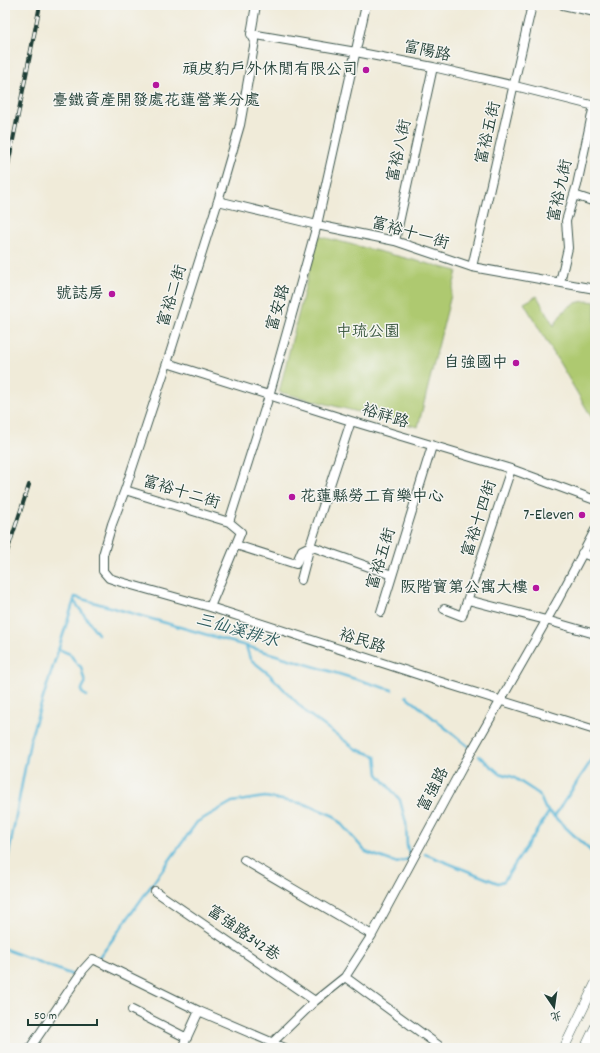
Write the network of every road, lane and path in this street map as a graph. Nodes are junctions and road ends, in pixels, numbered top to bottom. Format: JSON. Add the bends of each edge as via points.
{"nodes":[{"id":1,"x":256,"y":5,"type":"edge"},
{"id":2,"x":366,"y":5,"type":"edge"},
{"id":3,"x":532,"y":5,"type":"edge"},
{"id":4,"x":563,"y":5,"type":"edge"},
{"id":5,"x":595,"y":12,"type":"edge"},
{"id":6,"x":251,"y":34,"type":"junction"},
{"id":7,"x":356,"y":52,"type":"junction"},
{"id":8,"x":432,"y":67,"type":"junction"},
{"id":9,"x":515,"y":86,"type":"junction"},
{"id":10,"x":594,"y":106,"type":"edge"},
{"id":11,"x":574,"y":195,"type":"junction"},
{"id":12,"x":218,"y":201,"type":"junction"},
{"id":13,"x":595,"y":202,"type":"edge"},
{"id":14,"x":317,"y":225,"type":"junction"},
{"id":15,"x":395,"y":241,"type":"junction"},
{"id":16,"x":472,"y":266,"type":"junction"},
{"id":17,"x":560,"y":282,"type":"junction"},
{"id":18,"x":595,"y":289,"type":"edge"},
{"id":19,"x":167,"y":363,"type":"junction"},
{"id":20,"x":269,"y":396,"type":"junction"},
{"id":21,"x":351,"y":421,"type":"junction"},
{"id":22,"x":432,"y":446,"type":"junction"},
{"id":23,"x":511,"y":469,"type":"junction"},
{"id":24,"x":125,"y":490,"type":"junction"},
{"id":25,"x":595,"y":500,"type":"edge"},
{"id":26,"x":229,"y":522,"type":"junction"},
{"id":27,"x":595,"y":530,"type":"edge"},
{"id":28,"x":236,"y":545,"type":"junction"},
{"id":29,"x":310,"y":546,"type":"junction"},
{"id":30,"x":582,"y":553,"type":"junction"},
{"id":31,"x":595,"y":558,"type":"edge"},
{"id":32,"x":392,"y":575,"type":"junction"},
{"id":33,"x":300,"y":580,"type":"dead end"},
{"id":34,"x":121,"y":582,"type":"joint"},
{"id":35,"x":468,"y":600,"type":"junction"},
{"id":36,"x":210,"y":607,"type":"junction"},
{"id":37,"x":444,"y":609,"type":"dead end"},
{"id":38,"x":381,"y":612,"type":"dead end"},
{"id":39,"x":546,"y":620,"type":"junction"},
{"id":40,"x":595,"y":634,"type":"edge"},
{"id":41,"x":500,"y":700,"type":"junction"},
{"id":42,"x":595,"y":730,"type":"edge"},
{"id":43,"x":244,"y":860,"type":"dead end"},
{"id":44,"x":155,"y":891,"type":"dead end"},
{"id":45,"x":372,"y":935,"type":"junction"},
{"id":46,"x":345,"y":977,"type":"junction"},
{"id":47,"x":595,"y":984,"type":"edge"},
{"id":48,"x":315,"y":1001,"type":"junction"},
{"id":49,"x":132,"y":1010,"type":"dead end"},
{"id":50,"x":199,"y":1011,"type":"junction"},
{"id":51,"x":595,"y":1027,"type":"edge"},
{"id":52,"x":187,"y":1038,"type":"junction"},
{"id":53,"x":272,"y":1045,"type":"edge"},
{"id":54,"x":30,"y":1048,"type":"edge"},
{"id":55,"x":182,"y":1048,"type":"edge"},
{"id":56,"x":285,"y":1048,"type":"edge"},
{"id":57,"x":442,"y":1048,"type":"edge"},
{"id":58,"x":564,"y":1048,"type":"edge"},
{"id":59,"x":585,"y":1048,"type":"edge"}],
"edges":[{"from":1,"to":6,"type":"street","name":"富裕二街"},
{"from":2,"to":7,"type":"street","name":"富安路"},
{"from":3,"to":9,"type":"street","name":"富裕五街"},
{"from":4,"to":5,"type":"street"},
{"from":6,"to":7,"type":"street","name":"富陽路"},
{"from":6,"to":12,"type":"street","name":"富裕二街","via":[[255,41],[240,125]]},
{"from":7,"to":8,"type":"street","name":"富陽路"},
{"from":7,"to":14,"type":"street","name":"富安路"},
{"from":8,"to":9,"type":"street","name":"富陽路"},
{"from":8,"to":15,"type":"street","name":"富裕八街"},
{"from":9,"to":10,"type":"street","name":"富陽路"},
{"from":9,"to":16,"type":"street","name":"富裕五街"},
{"from":10,"to":11,"type":"street","name":"富裕九街"},
{"from":11,"to":13,"type":"street"},
{"from":11,"to":17,"type":"street","name":"富裕九街","via":[[566,221],[568,248]]},
{"from":12,"to":14,"type":"street","name":"富裕十一街"},
{"from":12,"to":19,"type":"street","name":"富裕二街"},
{"from":14,"to":15,"type":"street","name":"富裕十一街"},
{"from":14,"to":20,"type":"street","name":"富安路"},
{"from":15,"to":16,"type":"street","name":"富裕十一街"},
{"from":16,"to":17,"type":"street","name":"富裕十一街"},
{"from":17,"to":18,"type":"street","name":"富裕十一街"},
{"from":19,"to":20,"type":"street","name":"裕祥路"},
{"from":19,"to":24,"type":"street","name":"富裕二街"},
{"from":20,"to":21,"type":"street","name":"裕祥路"},
{"from":20,"to":26,"type":"street","name":"富安路"},
{"from":21,"to":22,"type":"street","name":"裕祥路"},
{"from":21,"to":29,"type":"street"},
{"from":22,"to":23,"type":"street","name":"裕祥路"},
{"from":22,"to":32,"type":"street","name":"富裕五街"},
{"from":23,"to":25,"type":"street","name":"裕祥路"},
{"from":23,"to":35,"type":"street","name":"富裕十四街"},
{"from":24,"to":26,"type":"street","name":"富裕十二街"},
{"from":24,"to":34,"type":"street","name":"富裕二街","via":[[103,555],[103,571],[109,578]]},
{"from":26,"to":28,"type":"street","via":[[241,532]]},
{"from":27,"to":30,"type":"street","name":"富強路"},
{"from":28,"to":29,"type":"street","via":[[296,564],[302,550]]},
{"from":28,"to":36,"type":"street"},
{"from":29,"to":32,"type":"street"},
{"from":29,"to":33,"type":"street"},
{"from":30,"to":31,"type":"street"},
{"from":30,"to":39,"type":"street","name":"富強路"},
{"from":32,"to":38,"type":"street","name":"富裕五街"},
{"from":34,"to":36,"type":"street","name":"裕民路"},
{"from":35,"to":37,"type":"street","name":"富裕十四街","via":[[462,616]]},
{"from":35,"to":39,"type":"street"},
{"from":36,"to":41,"type":"street","name":"裕民路"},
{"from":39,"to":40,"type":"street"},
{"from":39,"to":41,"type":"street","name":"富強路"},
{"from":41,"to":42,"type":"street","name":"裕民路"},
{"from":41,"to":45,"type":"street","name":"富強路"},
{"from":43,"to":45,"type":"street"},
{"from":44,"to":48,"type":"street","name":"富強路342巷"},
{"from":45,"to":46,"type":"street","name":"富強路"},
{"from":46,"to":48,"type":"street","name":"富強路"},
{"from":46,"to":57,"type":"street"},
{"from":47,"to":58,"type":"street"},
{"from":48,"to":53,"type":"street","name":"富強路"},
{"from":49,"to":52,"type":"street"},
{"from":50,"to":52,"type":"street"},
{"from":50,"to":53,"type":"street"},
{"from":50,"to":54,"type":"street","via":[[94,959],[83,970]]},
{"from":51,"to":59,"type":"street"},
{"from":52,"to":55,"type":"street"},
{"from":53,"to":56,"type":"street"}]}
